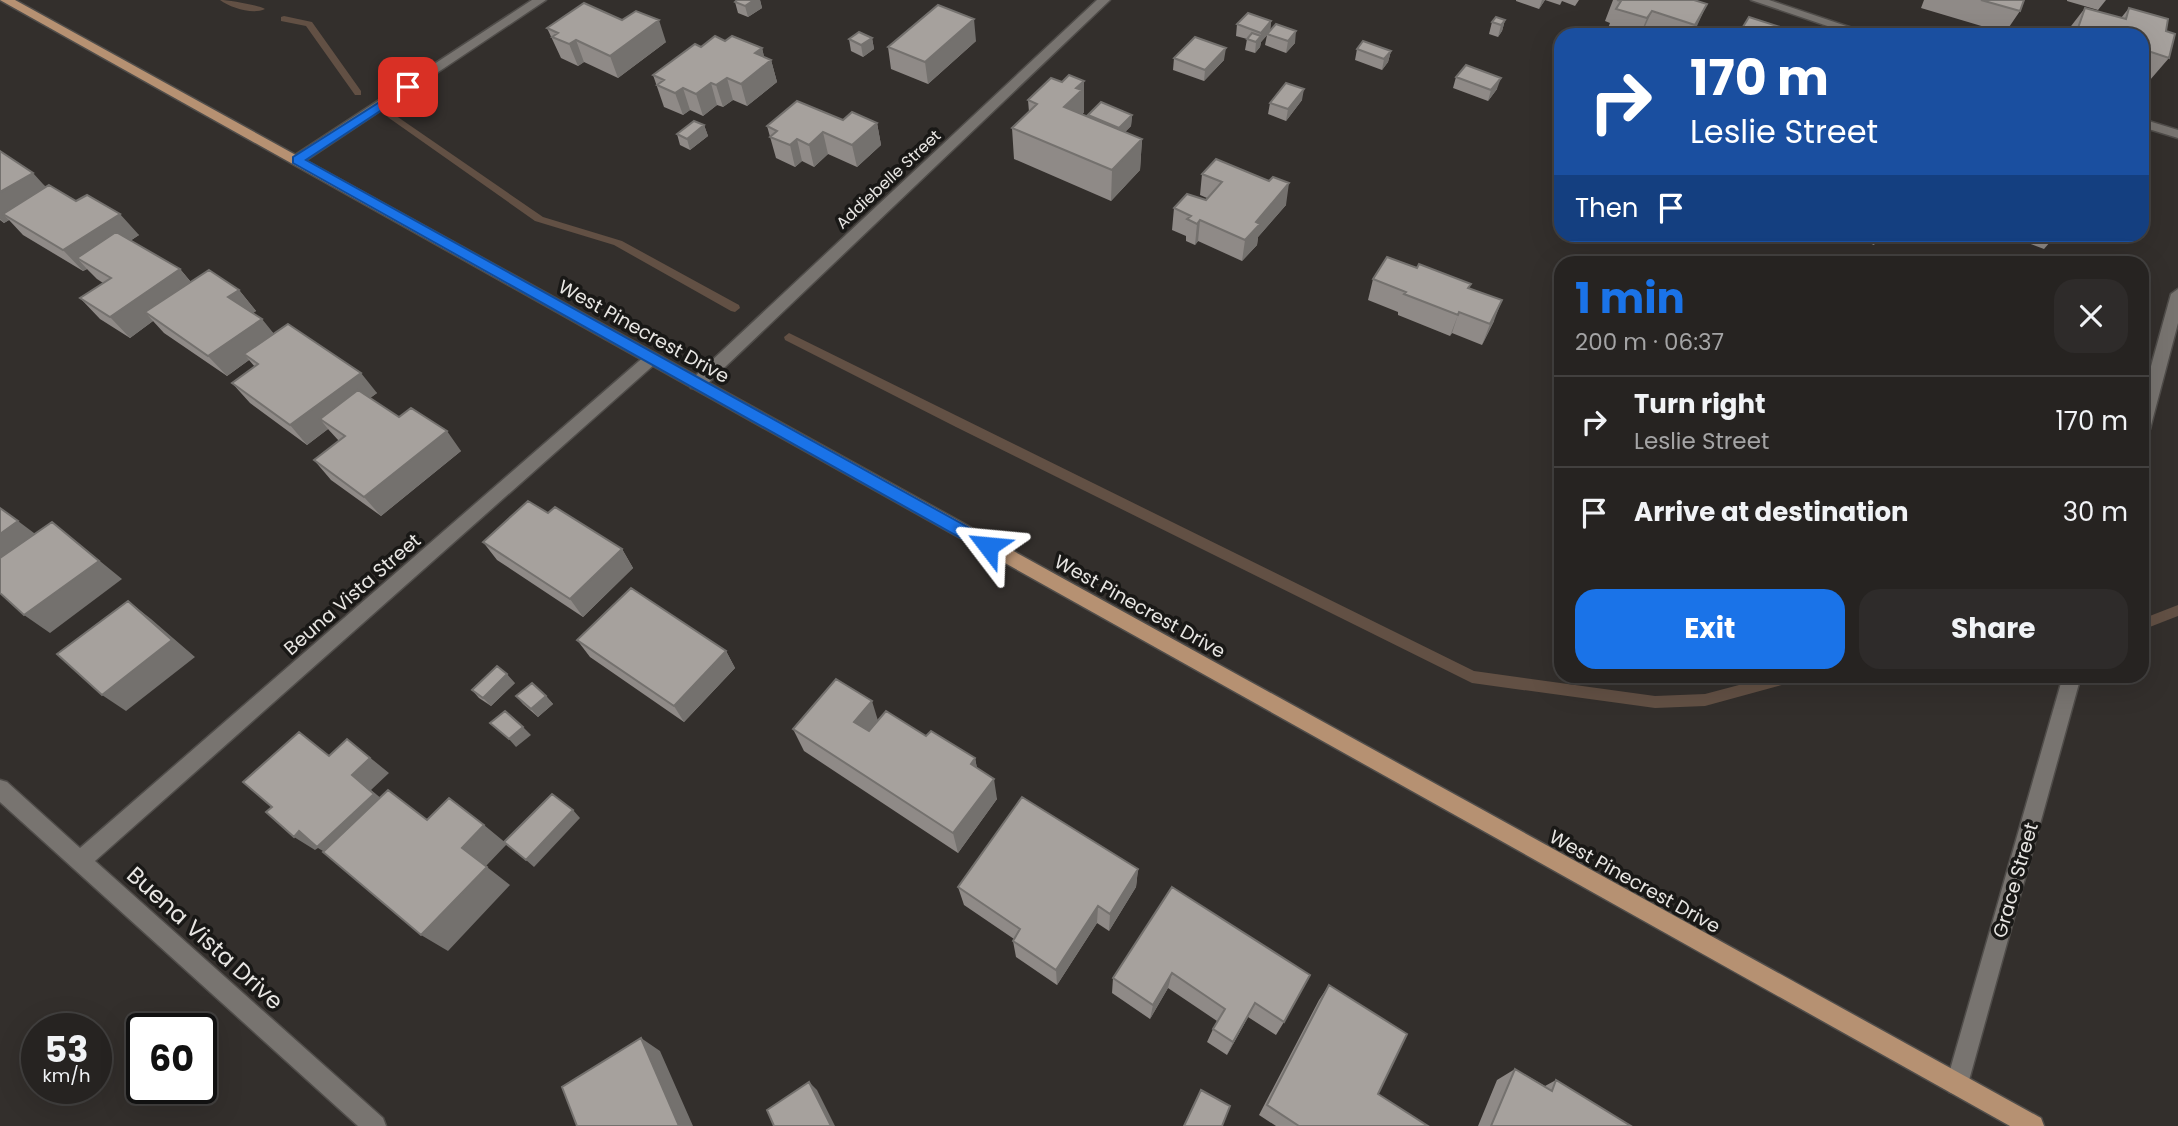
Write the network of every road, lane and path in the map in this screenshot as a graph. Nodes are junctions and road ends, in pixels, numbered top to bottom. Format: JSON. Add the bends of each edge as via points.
{"nodes":[{"id":1,"x":6,"y":0,"type":"edge"},
{"id":2,"x":540,"y":0,"type":"edge"},
{"id":3,"x":1104,"y":0,"type":"edge"},
{"id":4,"x":1758,"y":0,"type":"edge"},
{"id":5,"x":1845,"y":28,"type":"edge"},
{"id":6,"x":2149,"y":125,"type":"edge"},
{"id":7,"x":2178,"y":134,"type":"edge"},
{"id":8,"x":297,"y":160,"type":"junction"},
{"id":9,"x":2178,"y":294,"type":"edge"},
{"id":10,"x":2174,"y":333,"type":"edge"},
{"id":11,"x":651,"y":359,"type":"junction"},
{"id":12,"x":697,"y":384,"type":"junction"},
{"id":13,"x":2149,"y":408,"type":"edge"},
{"id":14,"x":2070,"y":683,"type":"edge"},
{"id":15,"x":0,"y":789,"type":"edge"},
{"id":16,"x":80,"y":861,"type":"junction"},
{"id":17,"x":1957,"y":1084,"type":"junction"},
{"id":18,"x":374,"y":1126,"type":"edge"},
{"id":19,"x":2033,"y":1126,"type":"edge"}],
"edges":[{"from":1,"to":8,"type":"main road","name":"West Pinecrest Drive"},
{"from":2,"to":8,"type":"street"},
{"from":3,"to":12,"type":"street","name":"Addiebelle Street"},
{"from":4,"to":5,"type":"street"},
{"from":6,"to":7,"type":"street"},
{"from":8,"to":11,"type":"main road","name":"West Pinecrest Drive"},
{"from":9,"to":10,"type":"street"},
{"from":10,"to":13,"type":"street"},
{"from":11,"to":12,"type":"main road","name":"West Pinecrest Drive"},
{"from":11,"to":16,"type":"street","name":"Beuna Vista Street"},
{"from":12,"to":17,"type":"main road","name":"West Pinecrest Drive"},
{"from":14,"to":17,"type":"street","name":"Grace Street"},
{"from":15,"to":16,"type":"street","name":"Buena Vista Drive"},
{"from":16,"to":18,"type":"street","name":"Buena Vista Drive"},
{"from":17,"to":19,"type":"main road","name":"West Pinecrest Drive"}]}
